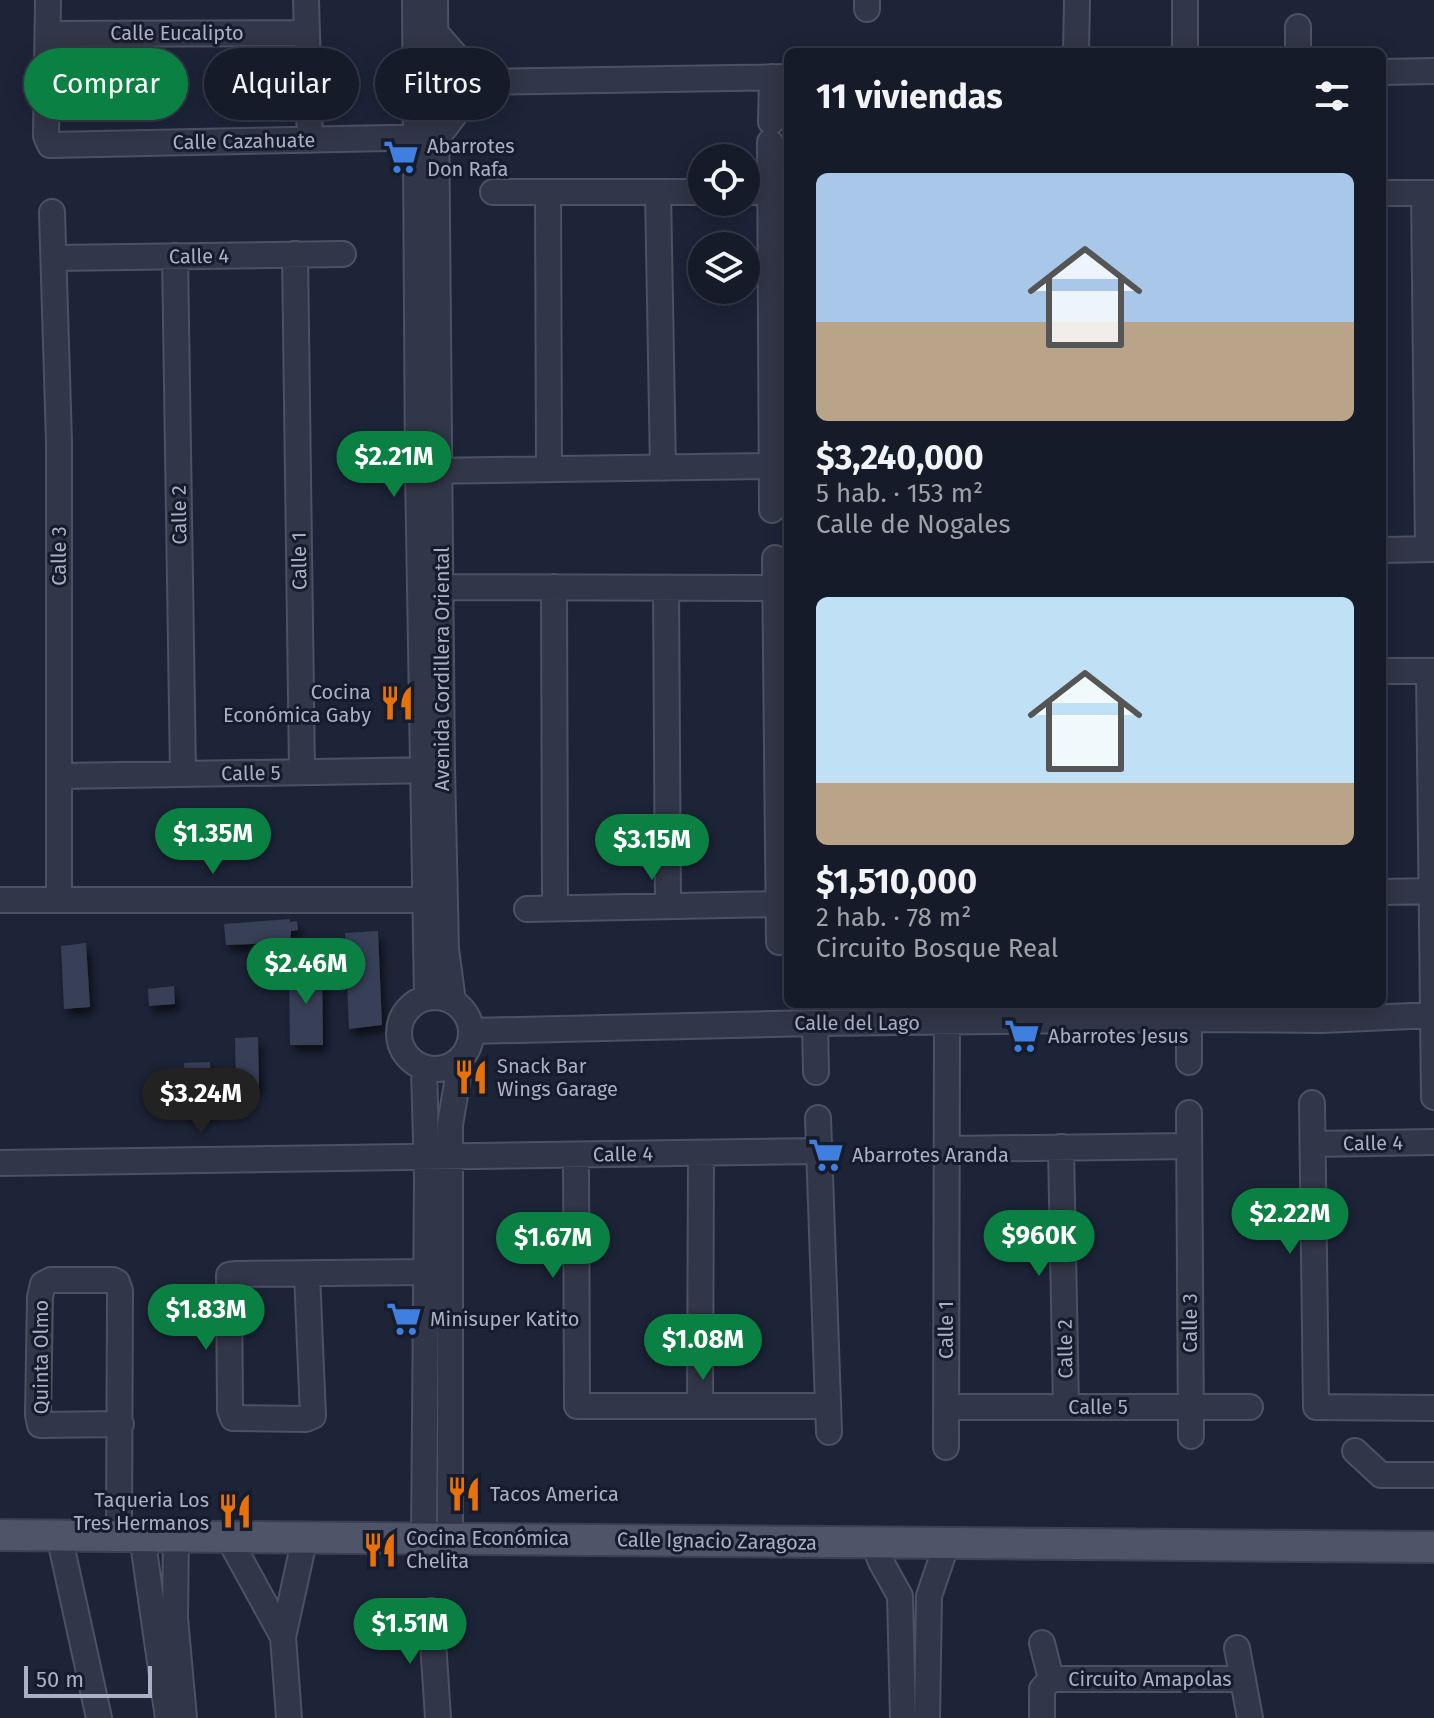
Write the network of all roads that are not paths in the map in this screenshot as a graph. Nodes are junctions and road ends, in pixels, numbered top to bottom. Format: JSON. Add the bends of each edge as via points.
{"nodes":[{"id":1,"x":48,"y":0,"type":"edge"},
{"id":2,"x":306,"y":0,"type":"edge"},
{"id":3,"x":415,"y":0,"type":"edge"},
{"id":4,"x":435,"y":0,"type":"edge"},
{"id":5,"x":1077,"y":0,"type":"edge"},
{"id":6,"x":1185,"y":0,"type":"edge"},
{"id":7,"x":1298,"y":27,"type":"dead end"},
{"id":8,"x":435,"y":32,"type":"junction"},
{"id":9,"x":307,"y":33,"type":"junction"},
{"id":10,"x":48,"y":34,"type":"junction"},
{"id":11,"x":449,"y":48,"type":"edge"},
{"id":12,"x":1076,"y":48,"type":"edge"},
{"id":13,"x":1185,"y":48,"type":"edge"},
{"id":14,"x":1298,"y":48,"type":"edge"},
{"id":15,"x":1434,"y":71,"type":"edge"},
{"id":16,"x":1386,"y":72,"type":"edge"},
{"id":17,"x":780,"y":77,"type":"edge"},
{"id":18,"x":510,"y":81,"type":"edge"},
{"id":19,"x":443,"y":120,"type":"edge"},
{"id":20,"x":427,"y":137,"type":"junction"},
{"id":21,"x":310,"y":140,"type":"junction"},
{"id":22,"x":493,"y":192,"type":"dead end"},
{"id":23,"x":548,"y":192,"type":"junction"},
{"id":24,"x":658,"y":192,"type":"junction"},
{"id":25,"x":688,"y":192,"type":"edge"},
{"id":26,"x":760,"y":192,"type":"edge"},
{"id":27,"x":771,"y":192,"type":"junction"},
{"id":28,"x":1386,"y":193,"type":"edge"},
{"id":29,"x":1429,"y":193,"type":"edge"},
{"id":30,"x":52,"y":212,"type":"dead end"},
{"id":31,"x":295,"y":254,"type":"junction"},
{"id":32,"x":343,"y":254,"type":"dead end"},
{"id":33,"x":175,"y":256,"type":"junction"},
{"id":34,"x":55,"y":258,"type":"junction"},
{"id":35,"x":772,"y":466,"type":"junction"},
{"id":36,"x":663,"y":468,"type":"junction"},
{"id":37,"x":549,"y":469,"type":"junction"},
{"id":38,"x":429,"y":471,"type":"junction"},
{"id":39,"x":772,"y":510,"type":"dead end"},
{"id":40,"x":1431,"y":549,"type":"edge"},
{"id":41,"x":1386,"y":550,"type":"edge"},
{"id":42,"x":775,"y":558,"type":"dead end"},
{"id":43,"x":431,"y":587,"type":"junction"},
{"id":44,"x":554,"y":587,"type":"junction"},
{"id":45,"x":666,"y":588,"type":"junction"},
{"id":46,"x":776,"y":588,"type":"junction"},
{"id":47,"x":1386,"y":671,"type":"edge"},
{"id":48,"x":1432,"y":671,"type":"edge"},
{"id":49,"x":432,"y":770,"type":"junction"},
{"id":50,"x":302,"y":772,"type":"junction"},
{"id":51,"x":183,"y":774,"type":"junction"},
{"id":52,"x":60,"y":776,"type":"junction"},
{"id":53,"x":1432,"y":891,"type":"junction"},
{"id":54,"x":1386,"y":892,"type":"edge"},
{"id":55,"x":0,"y":900,"type":"edge"},
{"id":56,"x":59,"y":900,"type":"junction"},
{"id":57,"x":426,"y":900,"type":"junction"},
{"id":58,"x":779,"y":904,"type":"junction"},
{"id":59,"x":668,"y":906,"type":"junction"},
{"id":60,"x":555,"y":908,"type":"junction"},
{"id":61,"x":527,"y":909,"type":"dead end"},
{"id":62,"x":779,"y":942,"type":"dead end"},
{"id":63,"x":427,"y":997,"type":"junction"},
{"id":64,"x":453,"y":1001,"type":"junction"},
{"id":65,"x":906,"y":1014,"type":"edge"},
{"id":66,"x":1434,"y":1015,"type":"edge"},
{"id":67,"x":1189,"y":1019,"type":"junction"},
{"id":68,"x":947,"y":1022,"type":"junction"},
{"id":69,"x":815,"y":1023,"type":"junction"},
{"id":70,"x":472,"y":1031,"type":"junction"},
{"id":71,"x":461,"y":1059,"type":"junction"},
{"id":72,"x":1189,"y":1062,"type":"dead end"},
{"id":73,"x":424,"y":1068,"type":"junction"},
{"id":74,"x":816,"y":1072,"type":"dead end"},
{"id":75,"x":1434,"y":1097,"type":"edge"},
{"id":76,"x":1312,"y":1103,"type":"dead end"},
{"id":77,"x":1189,"y":1113,"type":"dead end"},
{"id":78,"x":818,"y":1118,"type":"dead end"},
{"id":79,"x":1434,"y":1142,"type":"edge"},
{"id":80,"x":1313,"y":1144,"type":"junction"},
{"id":81,"x":1189,"y":1146,"type":"junction"},
{"id":82,"x":1061,"y":1147,"type":"junction"},
{"id":83,"x":947,"y":1149,"type":"junction"},
{"id":84,"x":819,"y":1151,"type":"junction"},
{"id":85,"x":701,"y":1153,"type":"junction"},
{"id":86,"x":576,"y":1155,"type":"junction"},
{"id":87,"x":438,"y":1157,"type":"junction"},
{"id":88,"x":0,"y":1163,"type":"edge"},
{"id":89,"x":425,"y":1272,"type":"junction"},
{"id":90,"x":307,"y":1274,"type":"junction"},
{"id":91,"x":700,"y":1406,"type":"junction"},
{"id":92,"x":828,"y":1406,"type":"junction"},
{"id":93,"x":946,"y":1407,"type":"junction"},
{"id":94,"x":1066,"y":1407,"type":"junction"},
{"id":95,"x":1191,"y":1407,"type":"junction"},
{"id":96,"x":1250,"y":1407,"type":"dead end"},
{"id":97,"x":1434,"y":1408,"type":"edge"},
{"id":98,"x":423,"y":1410,"type":"junction"},
{"id":99,"x":450,"y":1411,"type":"junction"},
{"id":100,"x":121,"y":1424,"type":"junction"},
{"id":101,"x":829,"y":1432,"type":"dead end"},
{"id":102,"x":1191,"y":1436,"type":"dead end"},
{"id":103,"x":946,"y":1447,"type":"dead end"},
{"id":104,"x":1355,"y":1451,"type":"dead end"},
{"id":105,"x":1434,"y":1475,"type":"edge"},
{"id":106,"x":0,"y":1535,"type":"edge"},
{"id":107,"x":59,"y":1535,"type":"junction"},
{"id":108,"x":130,"y":1536,"type":"junction"},
{"id":109,"x":176,"y":1536,"type":"junction"},
{"id":110,"x":228,"y":1537,"type":"junction"},
{"id":111,"x":305,"y":1537,"type":"junction"},
{"id":112,"x":437,"y":1538,"type":"junction"},
{"id":113,"x":873,"y":1542,"type":"junction"},
{"id":114,"x":947,"y":1543,"type":"junction"},
{"id":115,"x":1434,"y":1547,"type":"edge"},
{"id":116,"x":900,"y":1596,"type":"junction"},
{"id":117,"x":929,"y":1596,"type":"junction"},
{"id":118,"x":431,"y":1611,"type":"dead end"},
{"id":119,"x":164,"y":1618,"type":"junction"},
{"id":120,"x":283,"y":1637,"type":"junction"},
{"id":121,"x":1042,"y":1643,"type":"dead end"},
{"id":122,"x":1237,"y":1648,"type":"dead end"},
{"id":123,"x":1051,"y":1679,"type":"junction"},
{"id":124,"x":1243,"y":1679,"type":"junction"},
{"id":125,"x":99,"y":1718,"type":"edge"},
{"id":126,"x":168,"y":1718,"type":"edge"},
{"id":127,"x":184,"y":1718,"type":"edge"},
{"id":128,"x":289,"y":1718,"type":"edge"},
{"id":129,"x":438,"y":1718,"type":"edge"},
{"id":130,"x":903,"y":1718,"type":"edge"},
{"id":131,"x":927,"y":1718,"type":"edge"},
{"id":132,"x":1042,"y":1718,"type":"edge"},
{"id":133,"x":1250,"y":1718,"type":"edge"}],
"edges":[{"from":1,"to":10,"type":"street"},
{"from":2,"to":9,"type":"street"},
{"from":3,"to":20,"type":"street","name":"Avenida Cordillera Oriental"},
{"from":4,"to":8,"type":"street","name":"Avenida Cordillera Oriental"},
{"from":5,"to":12,"type":"street"},
{"from":6,"to":13,"type":"street"},
{"from":7,"to":14,"type":"street"},
{"from":8,"to":11,"type":"street"},
{"from":8,"to":20,"type":"street","name":"Avenida Cordillera Oriental"},
{"from":9,"to":10,"type":"street","name":"Calle Eucalipto"},
{"from":9,"to":21,"type":"street"},
{"from":10,"to":21,"type":"street","name":"Calle Cazahuate","via":[[50,145]]},
{"from":15,"to":16,"type":"street"},
{"from":17,"to":18,"type":"street"},
{"from":17,"to":27,"type":"street","via":[[771,132]]},
{"from":19,"to":20,"type":"street"},
{"from":20,"to":21,"type":"street","name":"Calle Cazahuate"},
{"from":20,"to":38,"type":"street","name":"Avenida Cordillera Oriental"},
{"from":22,"to":23,"type":"street"},
{"from":23,"to":24,"type":"street"},
{"from":23,"to":37,"type":"street"},
{"from":24,"to":25,"type":"street"},
{"from":24,"to":36,"type":"street"},
{"from":26,"to":27,"type":"street"},
{"from":27,"to":35,"type":"street"},
{"from":28,"to":29,"type":"street"},
{"from":29,"to":40,"type":"street"},
{"from":30,"to":34,"type":"street","name":"Calle 3"},
{"from":31,"to":32,"type":"street","name":"Calle 4"},
{"from":31,"to":33,"type":"street","name":"Calle 4"},
{"from":31,"to":50,"type":"street","name":"Calle 1"},
{"from":33,"to":34,"type":"street","name":"Calle 4"},
{"from":33,"to":51,"type":"street","name":"Calle 2"},
{"from":34,"to":52,"type":"street","name":"Calle 3"},
{"from":35,"to":36,"type":"street"},
{"from":35,"to":39,"type":"street"},
{"from":36,"to":37,"type":"street"},
{"from":37,"to":38,"type":"street"},
{"from":38,"to":43,"type":"street","name":"Avenida Cordillera Oriental"},
{"from":40,"to":41,"type":"street"},
{"from":42,"to":46,"type":"street"},
{"from":43,"to":44,"type":"street"},
{"from":43,"to":49,"type":"street","name":"Avenida Cordillera Oriental"},
{"from":44,"to":45,"type":"street"},
{"from":44,"to":60,"type":"street"},
{"from":45,"to":46,"type":"street"},
{"from":45,"to":59,"type":"street"},
{"from":46,"to":58,"type":"street"},
{"from":47,"to":48,"type":"street"},
{"from":48,"to":53,"type":"street"},
{"from":49,"to":50,"type":"street","name":"Calle 5"},
{"from":49,"to":57,"type":"street","name":"Avenida Cordillera Oriental"},
{"from":49,"to":64,"type":"street","name":"Avenida Cordillera Oriental"},
{"from":50,"to":51,"type":"street","name":"Calle 5"},
{"from":51,"to":52,"type":"street","name":"Calle 5"},
{"from":52,"to":56,"type":"street","name":"Calle 3"},
{"from":53,"to":54,"type":"street"},
{"from":53,"to":66,"type":"street"},
{"from":55,"to":56,"type":"street"},
{"from":56,"to":57,"type":"street"},
{"from":57,"to":63,"type":"street","name":"Avenida Cordillera Oriental"},
{"from":58,"to":59,"type":"street"},
{"from":58,"to":62,"type":"street"},
{"from":59,"to":60,"type":"street"},
{"from":60,"to":61,"type":"street"},
{"from":63,"to":64,"type":"street"},
{"from":63,"to":73,"type":"street","via":[[405,1012],[399,1038],[403,1051]]},
{"from":64,"to":70,"type":"street","via":[[463,1009]]},
{"from":65,"to":68,"type":"street","name":"Calle del Lago"},
{"from":65,"to":69,"type":"street","name":"Calle del Lago"},
{"from":66,"to":67,"type":"street","name":"Calle del Lago"},
{"from":66,"to":75,"type":"street"},
{"from":67,"to":68,"type":"street","name":"Calle del Lago"},
{"from":67,"to":72,"type":"street"},
{"from":68,"to":83,"type":"street","name":"Calle 1"},
{"from":69,"to":70,"type":"street","name":"Calle del Lago"},
{"from":69,"to":74,"type":"street"},
{"from":70,"to":71,"type":"street"},
{"from":71,"to":73,"type":"street","via":[[450,1066]]},
{"from":71,"to":87,"type":"street","via":[[450,1125]]},
{"from":73,"to":87,"type":"street"},
{"from":76,"to":80,"type":"street"},
{"from":77,"to":81,"type":"street","name":"Calle 3"},
{"from":78,"to":84,"type":"street"},
{"from":79,"to":80,"type":"street","name":"Calle 4"},
{"from":80,"to":97,"type":"street","via":[[1316,1407]]},
{"from":81,"to":82,"type":"street"},
{"from":81,"to":95,"type":"street","name":"Calle 3"},
{"from":82,"to":83,"type":"street"},
{"from":82,"to":94,"type":"street","name":"Calle 2"},
{"from":83,"to":93,"type":"street","name":"Calle 1"},
{"from":84,"to":85,"type":"street","name":"Calle 4"},
{"from":84,"to":92,"type":"street"},
{"from":85,"to":86,"type":"street","name":"Calle 4"},
{"from":85,"to":91,"type":"street"},
{"from":86,"to":87,"type":"street","name":"Calle 4"},
{"from":86,"to":91,"type":"street","via":[[577,1406]]},
{"from":87,"to":88,"type":"street","name":"Calle 4"},
{"from":87,"to":89,"type":"street"},
{"from":87,"to":99,"type":"street"},
{"from":89,"to":90,"type":"street"},
{"from":89,"to":98,"type":"street"},
{"from":90,"to":90,"type":"street","via":[[229,1275],[233,1418],[313,1416]]},
{"from":91,"to":92,"type":"street"},
{"from":92,"to":101,"type":"street"},
{"from":93,"to":94,"type":"street","name":"Calle 5"},
{"from":93,"to":103,"type":"street","name":"Calle 1"},
{"from":94,"to":95,"type":"street","name":"Calle 5"},
{"from":95,"to":96,"type":"street","name":"Calle 5"},
{"from":95,"to":102,"type":"street","name":"Calle 3"},
{"from":98,"to":99,"type":"street"},
{"from":98,"to":112,"type":"street"},
{"from":99,"to":112,"type":"street"},
{"from":100,"to":100,"type":"street","name":"Quinta Olmo","via":[[117,1282],[43,1284],[40,1425]]},
{"from":100,"to":108,"type":"street","name":"Quinta Olmo"},
{"from":104,"to":105,"type":"street","via":[[1381,1475]]},
{"from":106,"to":107,"type":"main road","name":"Calle Ignacio Zaragoza"},
{"from":107,"to":108,"type":"main road","name":"Calle Ignacio Zaragoza"},
{"from":107,"to":125,"type":"street"},
{"from":108,"to":109,"type":"main road","name":"Calle Ignacio Zaragoza"},
{"from":108,"to":119,"type":"street","name":"Quinta Olmo"},
{"from":109,"to":110,"type":"main road","name":"Calle Ignacio Zaragoza"},
{"from":109,"to":119,"type":"street"},
{"from":110,"to":111,"type":"main road","name":"Calle Ignacio Zaragoza"},
{"from":110,"to":120,"type":"street"},
{"from":111,"to":112,"type":"main road","name":"Calle Ignacio Zaragoza"},
{"from":111,"to":120,"type":"street"},
{"from":112,"to":113,"type":"main road","name":"Calle Ignacio Zaragoza"},
{"from":113,"to":114,"type":"main road","name":"Calle Ignacio Zaragoza"},
{"from":113,"to":116,"type":"street"},
{"from":114,"to":115,"type":"main road","name":"Calle Ignacio Zaragoza"},
{"from":114,"to":117,"type":"street"},
{"from":116,"to":117,"type":"street"},
{"from":116,"to":130,"type":"street"},
{"from":117,"to":131,"type":"street"},
{"from":118,"to":129,"type":"street"},
{"from":119,"to":126,"type":"street"},
{"from":119,"to":127,"type":"street"},
{"from":120,"to":128,"type":"street"},
{"from":121,"to":123,"type":"street"},
{"from":122,"to":124,"type":"street","name":"Circuito Amapolas"},
{"from":123,"to":124,"type":"street","name":"Circuito Amapolas"},
{"from":123,"to":132,"type":"street","name":"Circuito Amapolas","via":[[1042,1689]]},
{"from":124,"to":133,"type":"street","name":"Circuito Amapolas"}]}
